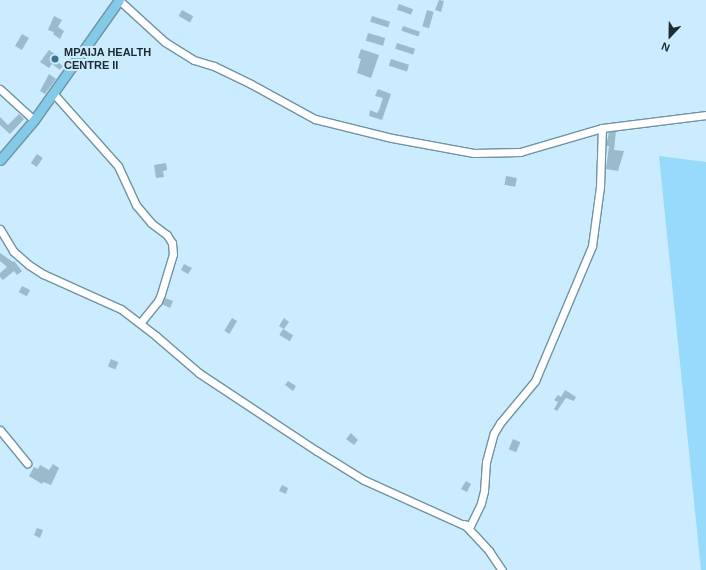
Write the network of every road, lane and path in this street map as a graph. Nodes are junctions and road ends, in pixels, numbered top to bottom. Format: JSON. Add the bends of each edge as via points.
{"nodes":[{"id":1,"x":119,"y":0,"type":"edge"},
{"id":2,"x":0,"y":89,"type":"edge"},
{"id":3,"x":53,"y":93,"type":"junction"},
{"id":4,"x":706,"y":115,"type":"edge"},
{"id":5,"x":34,"y":120,"type":"junction"},
{"id":6,"x":602,"y":128,"type":"junction"},
{"id":7,"x":0,"y":160,"type":"edge"},
{"id":8,"x":0,"y":228,"type":"edge"},
{"id":9,"x":140,"y":323,"type":"junction"},
{"id":10,"x":0,"y":430,"type":"edge"},
{"id":11,"x":26,"y":462,"type":"dead end"},
{"id":12,"x":462,"y":524,"type":"junction"},
{"id":13,"x":502,"y":570,"type":"edge"}],
"edges":[{"from":1,"to":3,"type":"main road"},
{"from":1,"to":6,"type":"street","via":[[165,42],[194,60],[214,66],[324,122],[474,153],[520,152]]},
{"from":2,"to":5,"type":"street"},
{"from":3,"to":5,"type":"main road"},
{"from":3,"to":9,"type":"street","via":[[118,166],[136,205],[172,243],[173,254],[161,294]]},
{"from":4,"to":6,"type":"street"},
{"from":5,"to":7,"type":"main road"},
{"from":6,"to":12,"type":"street","via":[[600,187],[592,246],[535,381],[494,433],[486,462],[481,503],[470,526]]},
{"from":8,"to":9,"type":"street","via":[[13,251],[42,274],[121,309]]},
{"from":9,"to":12,"type":"street","via":[[199,373],[317,451],[364,480]]},
{"from":10,"to":11,"type":"street"},
{"from":12,"to":13,"type":"street","via":[[476,536]]}]}
